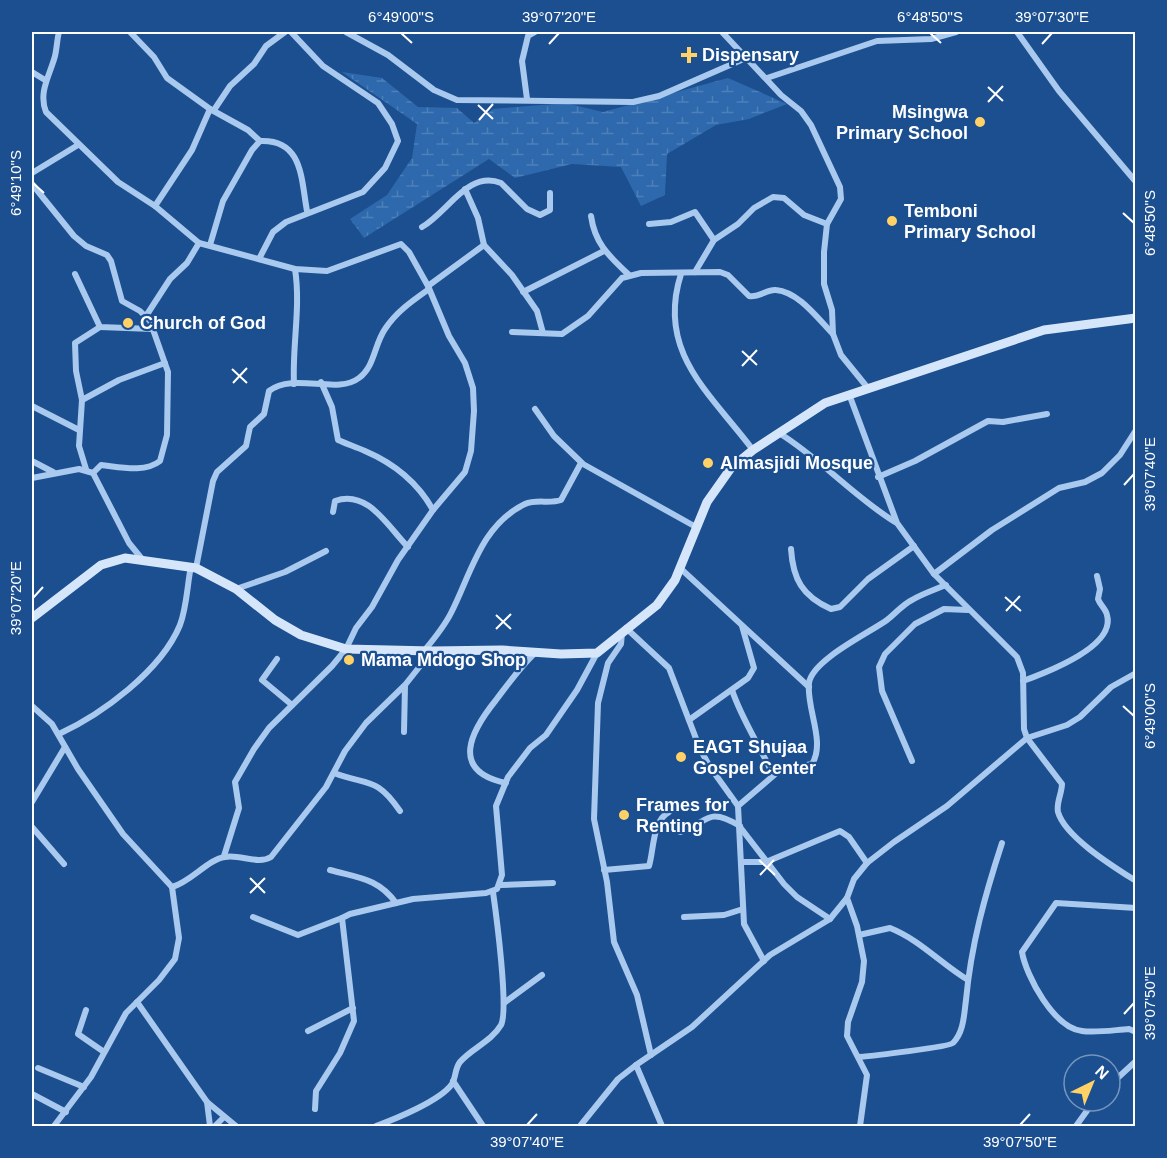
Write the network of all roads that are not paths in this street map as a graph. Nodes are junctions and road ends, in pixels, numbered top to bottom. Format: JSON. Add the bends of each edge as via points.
{"nodes":[{"id":1,"x":59,"y":32,"type":"edge"},
{"id":2,"x":130,"y":32,"type":"edge"},
{"id":3,"x":285,"y":32,"type":"edge"},
{"id":4,"x":291,"y":32,"type":"edge"},
{"id":5,"x":346,"y":32,"type":"edge"},
{"id":6,"x":535,"y":32,"type":"edge"},
{"id":7,"x":722,"y":32,"type":"edge"},
{"id":8,"x":956,"y":32,"type":"edge"},
{"id":9,"x":1017,"y":32,"type":"edge"},
{"id":10,"x":746,"y":58,"type":"junction"},
{"id":11,"x":32,"y":72,"type":"edge"},
{"id":12,"x":767,"y":78,"type":"junction"},
{"id":13,"x":45,"y":80,"type":"junction"},
{"id":14,"x":527,"y":99,"type":"junction"},
{"id":15,"x":212,"y":110,"type":"junction"},
{"id":16,"x":260,"y":141,"type":"junction"},
{"id":17,"x":78,"y":145,"type":"junction"},
{"id":18,"x":32,"y":173,"type":"edge"},
{"id":19,"x":1136,"y":182,"type":"edge"},
{"id":20,"x":32,"y":184,"type":"edge"},
{"id":21,"x":465,"y":189,"type":"junction"},
{"id":22,"x":550,"y":193,"type":"dead end"},
{"id":23,"x":155,"y":206,"type":"junction"},
{"id":24,"x":307,"y":211,"type":"junction"},
{"id":25,"x":591,"y":216,"type":"dead end"},
{"id":26,"x":649,"y":224,"type":"dead end"},
{"id":27,"x":827,"y":224,"type":"junction"},
{"id":28,"x":423,"y":227,"type":"dead end"},
{"id":29,"x":714,"y":240,"type":"junction"},
{"id":30,"x":199,"y":243,"type":"junction"},
{"id":31,"x":210,"y":245,"type":"junction"},
{"id":32,"x":484,"y":245,"type":"junction"},
{"id":33,"x":604,"y":251,"type":"junction"},
{"id":34,"x":259,"y":259,"type":"junction"},
{"id":35,"x":295,"y":269,"type":"junction"},
{"id":36,"x":695,"y":272,"type":"junction"},
{"id":37,"x":75,"y":274,"type":"dead end"},
{"id":38,"x":681,"y":274,"type":"junction"},
{"id":39,"x":629,"y":275,"type":"junction"},
{"id":40,"x":428,"y":288,"type":"junction"},
{"id":41,"x":524,"y":292,"type":"junction"},
{"id":42,"x":146,"y":316,"type":"junction"},
{"id":43,"x":1135,"y":319,"type":"edge"},
{"id":44,"x":100,"y":327,"type":"junction"},
{"id":45,"x":152,"y":329,"type":"junction"},
{"id":46,"x":512,"y":332,"type":"dead end"},
{"id":47,"x":543,"y":333,"type":"junction"},
{"id":48,"x":833,"y":334,"type":"junction"},
{"id":49,"x":165,"y":363,"type":"junction"},
{"id":50,"x":321,"y":382,"type":"junction"},
{"id":51,"x":294,"y":384,"type":"junction"},
{"id":52,"x":867,"y":387,"type":"junction"},
{"id":53,"x":849,"y":394,"type":"junction"},
{"id":54,"x":82,"y":400,"type":"junction"},
{"id":55,"x":32,"y":406,"type":"edge"},
{"id":56,"x":535,"y":409,"type":"dead end"},
{"id":57,"x":1047,"y":414,"type":"dead end"},
{"id":58,"x":79,"y":430,"type":"junction"},
{"id":59,"x":1136,"y":430,"type":"edge"},
{"id":60,"x":779,"y":433,"type":"junction"},
{"id":61,"x":753,"y":450,"type":"junction"},
{"id":62,"x":32,"y":461,"type":"edge"},
{"id":63,"x":581,"y":463,"type":"junction"},
{"id":64,"x":86,"y":469,"type":"junction"},
{"id":65,"x":53,"y":472,"type":"junction"},
{"id":66,"x":93,"y":473,"type":"junction"},
{"id":67,"x":878,"y":477,"type":"junction"},
{"id":68,"x":32,"y":478,"type":"edge"},
{"id":69,"x":433,"y":510,"type":"junction"},
{"id":70,"x":333,"y":512,"type":"dead end"},
{"id":71,"x":897,"y":523,"type":"junction"},
{"id":72,"x":696,"y":527,"type":"junction"},
{"id":73,"x":914,"y":546,"type":"junction"},
{"id":74,"x":408,"y":547,"type":"junction"},
{"id":75,"x":791,"y":549,"type":"dead end"},
{"id":76,"x":326,"y":551,"type":"dead end"},
{"id":77,"x":142,"y":559,"type":"junction"},
{"id":78,"x":194,"y":567,"type":"junction"},
{"id":79,"x":680,"y":568,"type":"junction"},
{"id":80,"x":934,"y":574,"type":"junction"},
{"id":81,"x":1097,"y":576,"type":"dead end"},
{"id":82,"x":946,"y":585,"type":"junction"},
{"id":83,"x":236,"y":589,"type":"junction"},
{"id":84,"x":968,"y":610,"type":"junction"},
{"id":85,"x":32,"y":618,"type":"edge"},
{"id":86,"x":742,"y":624,"type":"junction"},
{"id":87,"x":624,"y":630,"type":"junction"},
{"id":88,"x":346,"y":649,"type":"junction"},
{"id":89,"x":428,"y":651,"type":"junction"},
{"id":90,"x":535,"y":652,"type":"junction"},
{"id":91,"x":597,"y":653,"type":"junction"},
{"id":92,"x":277,"y":659,"type":"dead end"},
{"id":93,"x":1136,"y":673,"type":"edge"},
{"id":94,"x":1023,"y":681,"type":"junction"},
{"id":95,"x":405,"y":685,"type":"junction"},
{"id":96,"x":809,"y":687,"type":"junction"},
{"id":97,"x":732,"y":690,"type":"junction"},
{"id":98,"x":292,"y":705,"type":"junction"},
{"id":99,"x":32,"y":706,"type":"edge"},
{"id":100,"x":689,"y":720,"type":"junction"},
{"id":101,"x":404,"y":732,"type":"dead end"},
{"id":102,"x":59,"y":734,"type":"junction"},
{"id":103,"x":1027,"y":738,"type":"junction"},
{"id":104,"x":65,"y":747,"type":"junction"},
{"id":105,"x":912,"y":761,"type":"dead end"},
{"id":106,"x":334,"y":773,"type":"junction"},
{"id":107,"x":773,"y":775,"type":"junction"},
{"id":108,"x":506,"y":783,"type":"junction"},
{"id":109,"x":32,"y":802,"type":"edge"},
{"id":110,"x":738,"y":806,"type":"junction"},
{"id":111,"x":400,"y":811,"type":"dead end"},
{"id":112,"x":669,"y":812,"type":"dead end"},
{"id":113,"x":740,"y":826,"type":"junction"},
{"id":114,"x":32,"y":827,"type":"edge"},
{"id":115,"x":680,"y":832,"type":"dead end"},
{"id":116,"x":1002,"y":843,"type":"dead end"},
{"id":117,"x":225,"y":856,"type":"junction"},
{"id":118,"x":741,"y":862,"type":"junction"},
{"id":119,"x":766,"y":862,"type":"junction"},
{"id":120,"x":867,"y":863,"type":"junction"},
{"id":121,"x":64,"y":864,"type":"dead end"},
{"id":122,"x":330,"y":870,"type":"dead end"},
{"id":123,"x":604,"y":870,"type":"junction"},
{"id":124,"x":1136,"y":881,"type":"edge"},
{"id":125,"x":553,"y":883,"type":"dead end"},
{"id":126,"x":501,"y":885,"type":"junction"},
{"id":127,"x":172,"y":887,"type":"junction"},
{"id":128,"x":493,"y":892,"type":"junction"},
{"id":129,"x":847,"y":898,"type":"junction"},
{"id":130,"x":396,"y":903,"type":"junction"},
{"id":131,"x":1136,"y":908,"type":"edge"},
{"id":132,"x":744,"y":909,"type":"junction"},
{"id":133,"x":253,"y":917,"type":"dead end"},
{"id":134,"x":684,"y":917,"type":"dead end"},
{"id":135,"x":342,"y":918,"type":"junction"},
{"id":136,"x":830,"y":919,"type":"junction"},
{"id":137,"x":859,"y":935,"type":"junction"},
{"id":138,"x":764,"y":961,"type":"junction"},
{"id":139,"x":542,"y":975,"type":"dead end"},
{"id":140,"x":968,"y":980,"type":"junction"},
{"id":141,"x":137,"y":1002,"type":"junction"},
{"id":142,"x":504,"y":1003,"type":"junction"},
{"id":143,"x":353,"y":1008,"type":"junction"},
{"id":144,"x":86,"y":1010,"type":"dead end"},
{"id":145,"x":308,"y":1031,"type":"dead end"},
{"id":146,"x":1136,"y":1032,"type":"edge"},
{"id":147,"x":104,"y":1052,"type":"junction"},
{"id":148,"x":651,"y":1055,"type":"junction"},
{"id":149,"x":859,"y":1057,"type":"junction"},
{"id":150,"x":1136,"y":1061,"type":"edge"},
{"id":151,"x":636,"y":1065,"type":"junction"},
{"id":152,"x":38,"y":1068,"type":"dead end"},
{"id":153,"x":1122,"y":1074,"type":"edge"},
{"id":154,"x":453,"y":1081,"type":"junction"},
{"id":155,"x":84,"y":1087,"type":"junction"},
{"id":156,"x":32,"y":1094,"type":"edge"},
{"id":157,"x":207,"y":1102,"type":"junction"},
{"id":158,"x":315,"y":1109,"type":"dead end"},
{"id":159,"x":66,"y":1112,"type":"junction"},
{"id":160,"x":1085,"y":1113,"type":"edge"},
{"id":161,"x":224,"y":1117,"type":"junction"},
{"id":162,"x":54,"y":1126,"type":"edge"},
{"id":163,"x":210,"y":1126,"type":"edge"},
{"id":164,"x":215,"y":1126,"type":"edge"},
{"id":165,"x":236,"y":1126,"type":"edge"},
{"id":166,"x":376,"y":1126,"type":"edge"},
{"id":167,"x":483,"y":1126,"type":"edge"},
{"id":168,"x":580,"y":1126,"type":"edge"},
{"id":169,"x":662,"y":1126,"type":"edge"},
{"id":170,"x":860,"y":1126,"type":"edge"},
{"id":171,"x":1076,"y":1126,"type":"edge"}],
"edges":[{"from":1,"to":13,"type":"street"},
{"from":2,"to":15,"type":"street","via":[[154,57],[167,78]]},
{"from":3,"to":15,"type":"street","via":[[266,46]]},
{"from":4,"to":24,"type":"street","via":[[323,66],[378,103],[397,134],[391,158],[363,192]]},
{"from":5,"to":14,"type":"street","via":[[388,54],[443,95],[457,100]]},
{"from":6,"to":14,"type":"street","via":[[528,36],[522,61]]},
{"from":7,"to":10,"type":"street"},
{"from":8,"to":12,"type":"street","via":[[932,39],[877,41]]},
{"from":9,"to":19,"type":"street","via":[[1059,91]]},
{"from":10,"to":12,"type":"street"},
{"from":10,"to":14,"type":"street","via":[[659,96],[633,102]]},
{"from":11,"to":13,"type":"street"},
{"from":12,"to":27,"type":"street","via":[[811,125],[840,187],[841,199]]},
{"from":13,"to":17,"type":"street","via":[[46,112]]},
{"from":15,"to":16,"type":"street"},
{"from":15,"to":23,"type":"street","via":[[192,150]]},
{"from":16,"to":24,"type":"street","via":[[280,143],[291,151],[298,164]]},
{"from":16,"to":31,"type":"street","via":[[223,201]]},
{"from":17,"to":18,"type":"street"},
{"from":17,"to":23,"type":"street","via":[[118,182]]},
{"from":20,"to":42,"type":"street","via":[[74,236],[107,255],[122,301]]},
{"from":21,"to":22,"type":"street","via":[[477,182],[496,181],[540,215],[550,210]]},
{"from":21,"to":28,"type":"street","via":[[437,219]]},
{"from":21,"to":32,"type":"street"},
{"from":23,"to":30,"type":"street"},
{"from":24,"to":34,"type":"street","via":[[278,227]]},
{"from":25,"to":33,"type":"street","via":[[595,238]]},
{"from":26,"to":29,"type":"street","via":[[671,222],[695,212]]},
{"from":27,"to":29,"type":"street","via":[[804,215],[784,198],[773,197],[754,207]]},
{"from":27,"to":48,"type":"street","via":[[824,284],[832,310]]},
{"from":29,"to":36,"type":"street"},
{"from":30,"to":31,"type":"street"},
{"from":30,"to":42,"type":"street"},
{"from":31,"to":34,"type":"street"},
{"from":32,"to":40,"type":"street"},
{"from":32,"to":41,"type":"street"},
{"from":33,"to":39,"type":"street"},
{"from":33,"to":41,"type":"street"},
{"from":34,"to":35,"type":"street"},
{"from":35,"to":40,"type":"street","via":[[327,271],[401,244]]},
{"from":35,"to":51,"type":"street"},
{"from":36,"to":38,"type":"street"},
{"from":36,"to":48,"type":"street","via":[[728,275],[745,294],[753,297],[773,290],[787,292]]},
{"from":37,"to":44,"type":"street"},
{"from":38,"to":39,"type":"street"},
{"from":38,"to":61,"type":"street","via":[[673,309],[674,326],[686,362]]},
{"from":39,"to":47,"type":"street","via":[[616,282],[598,306],[569,330],[562,334]]},
{"from":40,"to":50,"type":"street","via":[[393,318],[370,366],[359,379],[346,385]]},
{"from":40,"to":69,"type":"street","via":[[465,363],[473,388],[474,411],[465,472]]},
{"from":41,"to":47,"type":"street","via":[[537,311]]},
{"from":42,"to":45,"type":"street"},
{"from":43,"to":52,"type":"street","via":[[1044,330]]},
{"from":44,"to":45,"type":"street"},
{"from":44,"to":54,"type":"street","via":[[75,343]]},
{"from":45,"to":49,"type":"street"},
{"from":46,"to":47,"type":"street"},
{"from":48,"to":52,"type":"street","via":[[841,355]]},
{"from":49,"to":54,"type":"street","via":[[119,380]]},
{"from":49,"to":66,"type":"street","via":[[168,411],[164,455],[150,466],[101,465]]},
{"from":50,"to":51,"type":"street"},
{"from":50,"to":69,"type":"street","via":[[332,406],[338,440],[396,468],[427,498]]},
{"from":51,"to":78,"type":"street","via":[[269,391],[264,414],[250,427],[246,446],[217,472]]},
{"from":52,"to":53,"type":"street"},
{"from":53,"to":60,"type":"street","via":[[825,403]]},
{"from":53,"to":67,"type":"street"},
{"from":54,"to":58,"type":"street"},
{"from":55,"to":58,"type":"street"},
{"from":56,"to":63,"type":"street","via":[[554,436]]},
{"from":57,"to":67,"type":"street","via":[[988,421]]},
{"from":58,"to":64,"type":"street"},
{"from":59,"to":80,"type":"street","via":[[1102,473],[1059,488],[992,530]]},
{"from":60,"to":61,"type":"street"},
{"from":60,"to":71,"type":"street"},
{"from":61,"to":72,"type":"street","via":[[730,468]]},
{"from":62,"to":65,"type":"street"},
{"from":63,"to":72,"type":"street"},
{"from":63,"to":89,"type":"street","via":[[561,500],[526,503],[508,515],[488,537],[473,561],[450,616]]},
{"from":64,"to":65,"type":"street"},
{"from":64,"to":66,"type":"street"},
{"from":65,"to":68,"type":"street"},
{"from":66,"to":77,"type":"street","via":[[129,543]]},
{"from":67,"to":71,"type":"street"},
{"from":69,"to":74,"type":"street"},
{"from":70,"to":74,"type":"street","via":[[335,501],[340,499],[347,497],[363,503],[381,514]]},
{"from":71,"to":73,"type":"street"},
{"from":72,"to":79,"type":"street"},
{"from":73,"to":75,"type":"street","via":[[868,579],[840,607],[831,609],[805,592],[792,572]]},
{"from":73,"to":80,"type":"street"},
{"from":74,"to":88,"type":"street"},
{"from":76,"to":83,"type":"street","via":[[285,572]]},
{"from":77,"to":78,"type":"street"},
{"from":77,"to":85,"type":"street","via":[[125,558],[101,565]]},
{"from":78,"to":83,"type":"street"},
{"from":78,"to":102,"type":"street","via":[[182,619],[164,652],[105,707]]},
{"from":79,"to":86,"type":"street"},
{"from":79,"to":87,"type":"street","via":[[657,605]]},
{"from":80,"to":82,"type":"street"},
{"from":81,"to":94,"type":"street","via":[[1098,599],[1108,616],[1103,634],[1067,664]]},
{"from":82,"to":84,"type":"street"},
{"from":82,"to":96,"type":"street","via":[[910,601],[850,641],[814,673]]},
{"from":83,"to":88,"type":"street","via":[[301,635]]},
{"from":84,"to":94,"type":"street","via":[[1017,657]]},
{"from":84,"to":105,"type":"street","via":[[944,609],[923,619],[902,635],[879,667],[882,691]]},
{"from":86,"to":96,"type":"street"},
{"from":86,"to":97,"type":"street","via":[[754,668]]},
{"from":87,"to":91,"type":"street"},
{"from":87,"to":100,"type":"street","via":[[669,668]]},
{"from":87,"to":123,"type":"street","via":[[621,644],[608,663],[596,724],[594,819]]},
{"from":88,"to":89,"type":"street"},
{"from":88,"to":98,"type":"street"},
{"from":89,"to":90,"type":"street"},
{"from":89,"to":95,"type":"street"},
{"from":90,"to":91,"type":"street"},
{"from":90,"to":108,"type":"street","via":[[484,714],[471,741],[469,751],[477,770]]},
{"from":91,"to":108,"type":"street","via":[[546,735],[530,748]]},
{"from":92,"to":98,"type":"street","via":[[262,680]]},
{"from":93,"to":103,"type":"street","via":[[1111,687],[1067,725]]},
{"from":94,"to":103,"type":"street","via":[[1022,720]]},
{"from":95,"to":101,"type":"street"},
{"from":95,"to":106,"type":"street","via":[[366,723]]},
{"from":96,"to":107,"type":"street","via":[[816,758],[812,764]]},
{"from":97,"to":100,"type":"street"},
{"from":97,"to":107,"type":"street","via":[[738,710]]},
{"from":98,"to":117,"type":"street","via":[[264,734],[237,777],[239,808]]},
{"from":99,"to":102,"type":"street"},
{"from":100,"to":110,"type":"street","via":[[710,767]]},
{"from":102,"to":104,"type":"street"},
{"from":103,"to":120,"type":"street","via":[[947,806]]},
{"from":103,"to":124,"type":"street","via":[[1062,784],[1057,806],[1070,830],[1100,858]]},
{"from":104,"to":109,"type":"street"},
{"from":104,"to":127,"type":"street","via":[[117,826]]},
{"from":106,"to":111,"type":"street","via":[[376,784]]},
{"from":106,"to":117,"type":"street","via":[[271,857],[261,860]]},
{"from":107,"to":110,"type":"street"},
{"from":108,"to":126,"type":"street","via":[[496,806]]},
{"from":110,"to":113,"type":"street"},
{"from":112,"to":123,"type":"street","via":[[653,840],[649,866]]},
{"from":113,"to":115,"type":"street","via":[[725,817],[711,816]]},
{"from":113,"to":118,"type":"street"},
{"from":113,"to":119,"type":"street"},
{"from":114,"to":121,"type":"street"},
{"from":116,"to":140,"type":"street","via":[[976,929]]},
{"from":117,"to":127,"type":"street"},
{"from":118,"to":119,"type":"street"},
{"from":118,"to":132,"type":"street"},
{"from":119,"to":120,"type":"street","via":[[840,831],[849,837]]},
{"from":119,"to":136,"type":"street","via":[[797,897]]},
{"from":120,"to":129,"type":"street","via":[[854,879]]},
{"from":122,"to":130,"type":"street","via":[[376,883]]},
{"from":123,"to":148,"type":"street","via":[[614,942],[637,995]]},
{"from":125,"to":126,"type":"street"},
{"from":126,"to":128,"type":"street"},
{"from":127,"to":141,"type":"street","via":[[179,948],[159,980]]},
{"from":128,"to":130,"type":"street"},
{"from":128,"to":142,"type":"street"},
{"from":129,"to":136,"type":"street"},
{"from":129,"to":137,"type":"street"},
{"from":130,"to":135,"type":"street"},
{"from":131,"to":146,"type":"street","via":[[1056,903],[1022,952],[1035,987],[1067,1025],[1081,1032]]},
{"from":132,"to":134,"type":"street","via":[[724,915]]},
{"from":132,"to":138,"type":"street","via":[[744,924]]},
{"from":133,"to":135,"type":"street","via":[[298,935]]},
{"from":135,"to":143,"type":"street"},
{"from":136,"to":138,"type":"street"},
{"from":137,"to":140,"type":"street","via":[[890,928],[901,932]]},
{"from":137,"to":149,"type":"street","via":[[864,961],[862,982],[847,1036]]},
{"from":138,"to":148,"type":"street","via":[[692,1027]]},
{"from":139,"to":142,"type":"street"},
{"from":140,"to":149,"type":"street","via":[[961,1032],[952,1045]]},
{"from":141,"to":147,"type":"street","via":[[117,1026]]},
{"from":141,"to":157,"type":"street"},
{"from":142,"to":154,"type":"street","via":[[500,1027],[459,1064]]},
{"from":143,"to":145,"type":"street"},
{"from":143,"to":158,"type":"street","via":[[353,1024],[316,1091]]},
{"from":144,"to":147,"type":"street","via":[[78,1034]]},
{"from":147,"to":155,"type":"street"},
{"from":148,"to":151,"type":"street"},
{"from":149,"to":170,"type":"street","via":[[867,1074]]},
{"from":150,"to":153,"type":"street"},
{"from":151,"to":168,"type":"street","via":[[618,1079]]},
{"from":151,"to":169,"type":"street"},
{"from":152,"to":155,"type":"street"},
{"from":154,"to":166,"type":"street","via":[[439,1095]]},
{"from":154,"to":167,"type":"street"},
{"from":155,"to":159,"type":"street"},
{"from":156,"to":159,"type":"street"},
{"from":157,"to":161,"type":"street"},
{"from":157,"to":163,"type":"street"},
{"from":159,"to":162,"type":"street"},
{"from":160,"to":171,"type":"street"},
{"from":161,"to":164,"type":"street"},
{"from":161,"to":165,"type":"street"}]}
